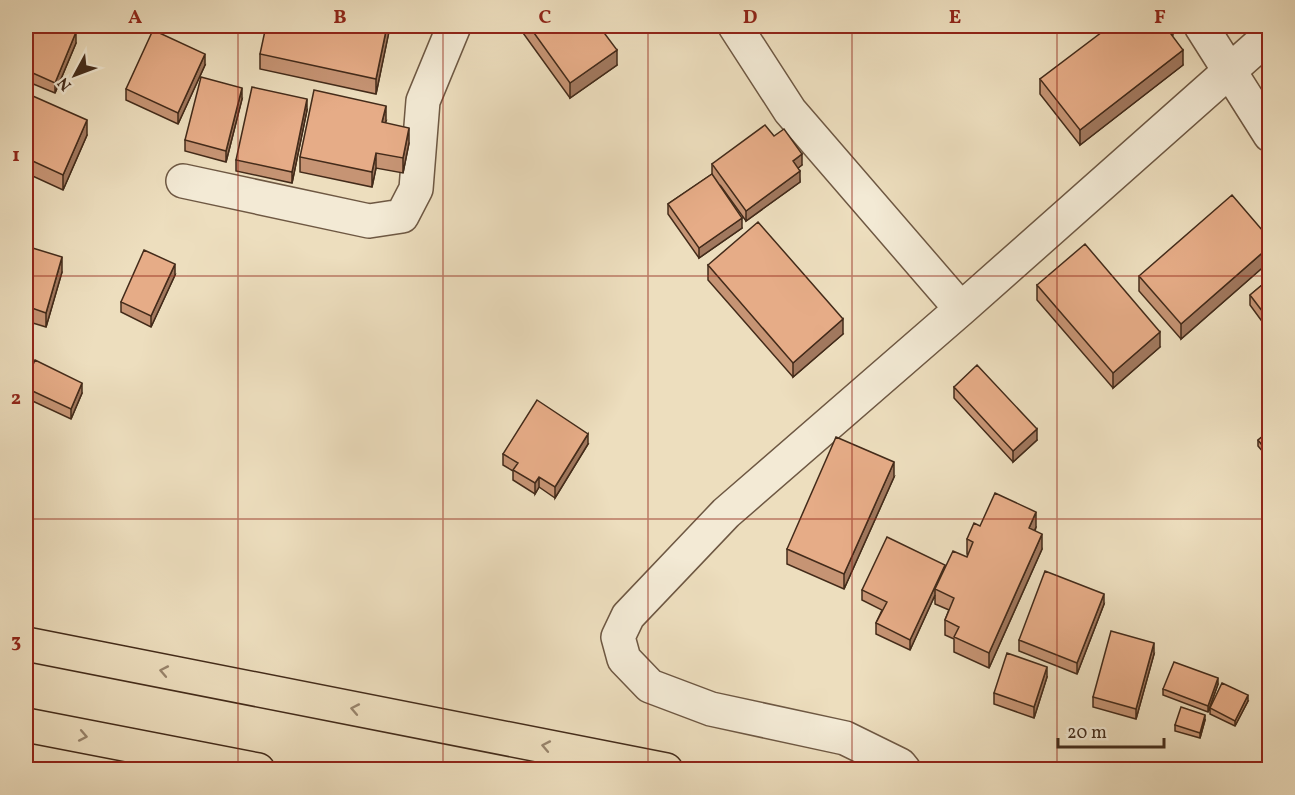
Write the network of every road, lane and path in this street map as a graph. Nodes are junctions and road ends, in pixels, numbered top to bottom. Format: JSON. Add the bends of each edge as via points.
{"nodes":[{"id":1,"x":454,"y":26,"type":"edge"},
{"id":2,"x":735,"y":26,"type":"edge"},
{"id":3,"x":1201,"y":26,"type":"edge"},
{"id":4,"x":1269,"y":35,"type":"edge"},
{"id":5,"x":1230,"y":71,"type":"junction"},
{"id":6,"x":1269,"y":135,"type":"edge"},
{"id":7,"x":183,"y":181,"type":"dead end"},
{"id":8,"x":960,"y":309,"type":"junction"},
{"id":9,"x":26,"y":644,"type":"edge"},
{"id":10,"x":26,"y":725,"type":"edge"},
{"id":11,"x":258,"y":770,"type":"edge"},
{"id":12,"x":666,"y":770,"type":"edge"},
{"id":13,"x":904,"y":770,"type":"edge"}],
"edges":[{"from":1,"to":7,"type":"street","via":[[423,101],[416,189],[402,216],[369,221]]},
{"from":2,"to":8,"type":"street","via":[[790,111]]},
{"from":3,"to":5,"type":"street"},
{"from":4,"to":5,"type":"street"},
{"from":5,"to":6,"type":"street"},
{"from":5,"to":8,"type":"street"},
{"from":8,"to":13,"type":"street","via":[[726,513],[628,616],[618,637],[624,659],[650,686],[711,709],[845,738]]},
{"from":12,"to":9,"type":"highway","one_way":true},
{"from":10,"to":11,"type":"highway","one_way":true}]}
